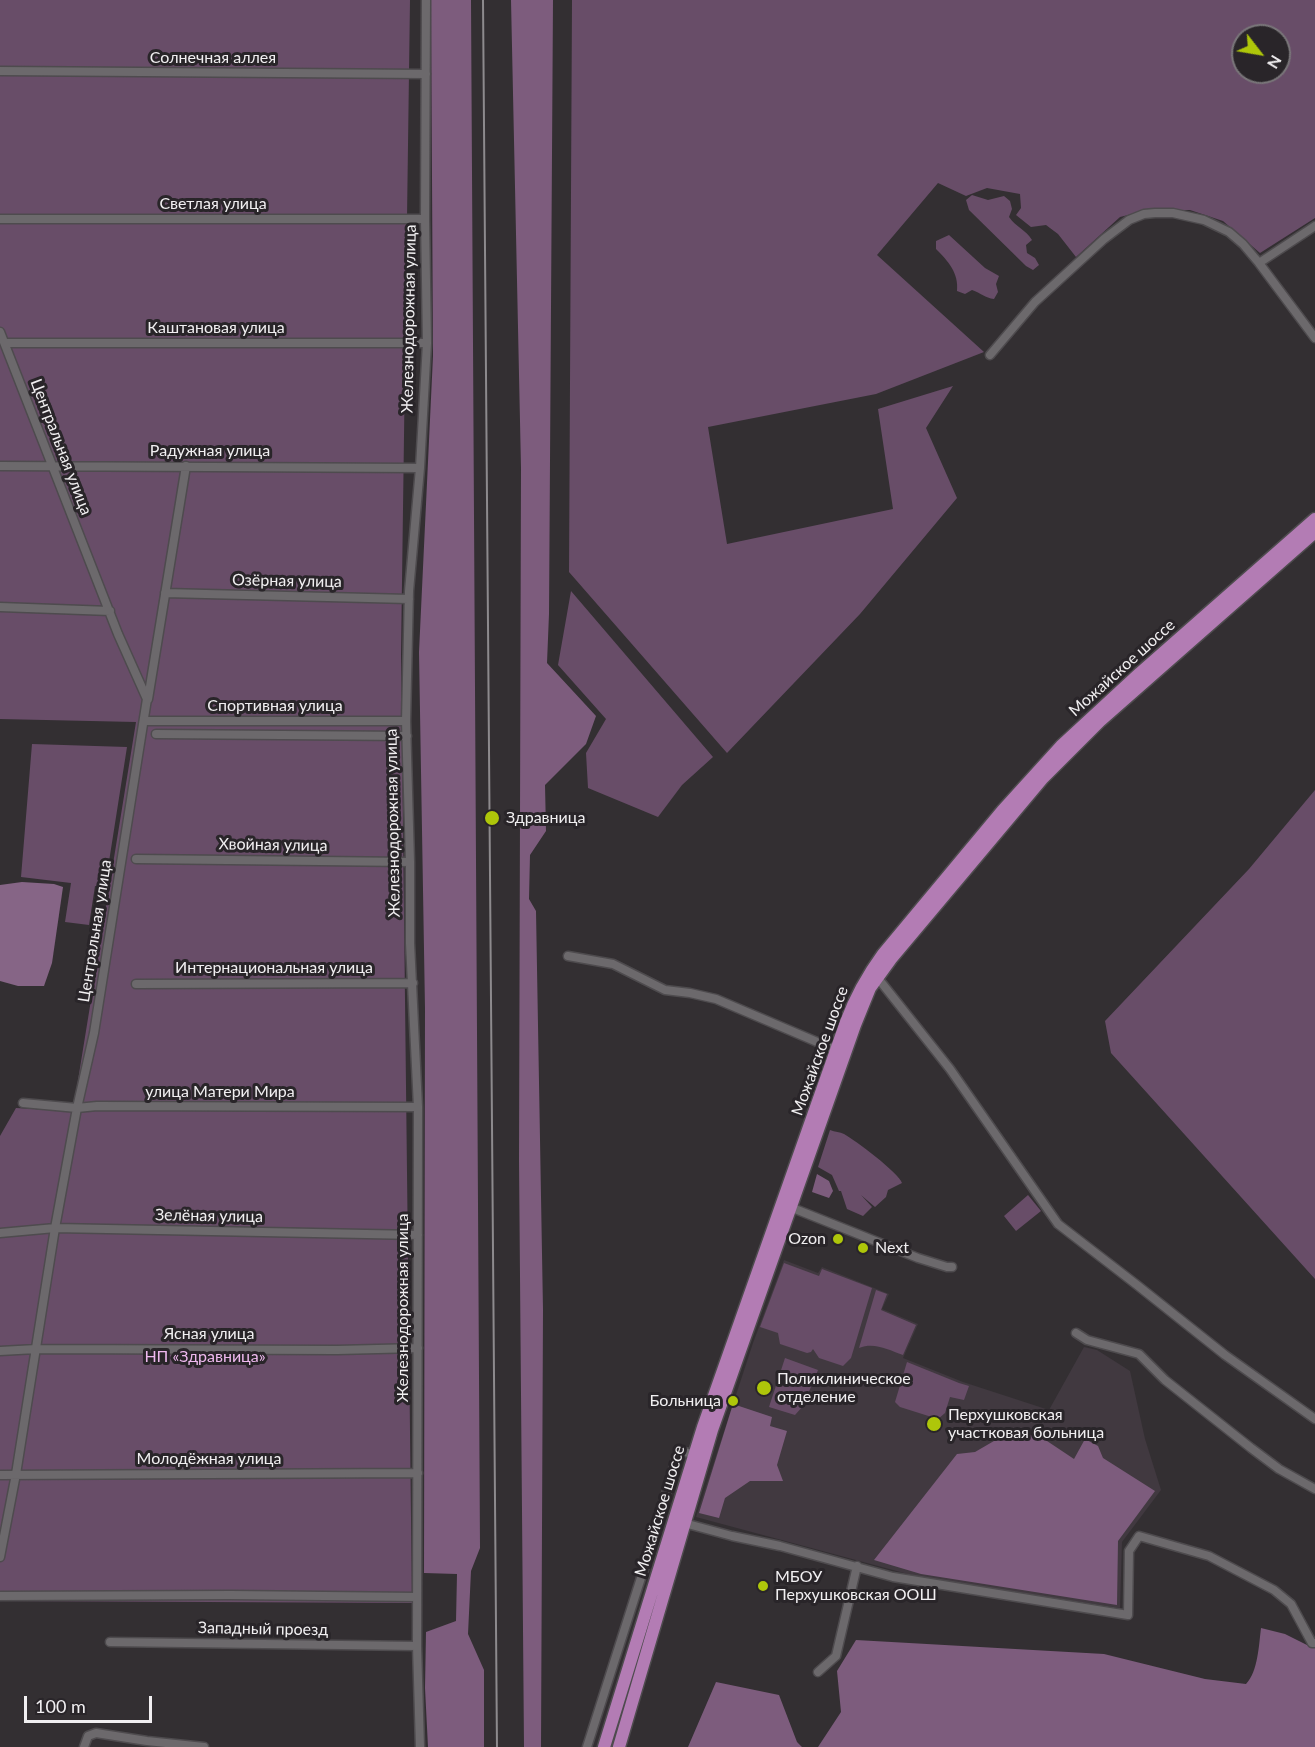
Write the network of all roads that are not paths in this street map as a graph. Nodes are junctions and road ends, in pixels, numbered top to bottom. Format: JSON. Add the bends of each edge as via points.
{"nodes":[{"id":1,"x":426,"y":0,"type":"edge"},
{"id":2,"x":0,"y":71,"type":"edge"},
{"id":3,"x":426,"y":74,"type":"junction"},
{"id":4,"x":0,"y":219,"type":"edge"},
{"id":5,"x":425,"y":219,"type":"junction"},
{"id":6,"x":1315,"y":226,"type":"edge"},
{"id":7,"x":1259,"y":263,"type":"junction"},
{"id":8,"x":0,"y":332,"type":"edge"},
{"id":9,"x":1315,"y":338,"type":"edge"},
{"id":10,"x":4,"y":343,"type":"junction"},
{"id":11,"x":427,"y":343,"type":"junction"},
{"id":12,"x":990,"y":355,"type":"dead end"},
{"id":13,"x":0,"y":466,"type":"edge"},
{"id":14,"x":186,"y":466,"type":"junction"},
{"id":15,"x":53,"y":467,"type":"junction"},
{"id":16,"x":420,"y":468,"type":"junction"},
{"id":17,"x":1315,"y":519,"type":"edge"},
{"id":18,"x":1315,"y":532,"type":"edge"},
{"id":19,"x":165,"y":593,"type":"junction"},
{"id":20,"x":409,"y":599,"type":"junction"},
{"id":21,"x":0,"y":607,"type":"edge"},
{"id":22,"x":110,"y":611,"type":"junction"},
{"id":23,"x":147,"y":699,"type":"junction"},
{"id":24,"x":144,"y":721,"type":"junction"},
{"id":25,"x":406,"y":721,"type":"junction"},
{"id":26,"x":156,"y":734,"type":"dead end"},
{"id":27,"x":407,"y":736,"type":"junction"},
{"id":28,"x":136,"y":859,"type":"dead end"},
{"id":29,"x":410,"y":862,"type":"junction"},
{"id":30,"x":568,"y":956,"type":"dead end"},
{"id":31,"x":877,"y":977,"type":"junction"},
{"id":32,"x":413,"y":983,"type":"junction"},
{"id":33,"x":136,"y":984,"type":"dead end"},
{"id":34,"x":836,"y":1050,"type":"junction"},
{"id":35,"x":23,"y":1103,"type":"dead end"},
{"id":36,"x":418,"y":1107,"type":"junction"},
{"id":37,"x":77,"y":1108,"type":"junction"},
{"id":38,"x":790,"y":1207,"type":"junction"},
{"id":39,"x":55,"y":1228,"type":"junction"},
{"id":40,"x":0,"y":1233,"type":"edge"},
{"id":41,"x":418,"y":1235,"type":"junction"},
{"id":42,"x":952,"y":1267,"type":"dead end"},
{"id":43,"x":1076,"y":1333,"type":"dead end"},
{"id":44,"x":418,"y":1348,"type":"junction"},
{"id":45,"x":36,"y":1349,"type":"junction"},
{"id":46,"x":0,"y":1351,"type":"edge"},
{"id":47,"x":1315,"y":1419,"type":"edge"},
{"id":48,"x":695,"y":1455,"type":"junction"},
{"id":49,"x":418,"y":1473,"type":"junction"},
{"id":50,"x":0,"y":1474,"type":"edge"},
{"id":51,"x":16,"y":1474,"type":"junction"},
{"id":52,"x":1315,"y":1489,"type":"edge"},
{"id":53,"x":684,"y":1523,"type":"junction"},
{"id":54,"x":0,"y":1557,"type":"edge"},
{"id":55,"x":856,"y":1566,"type":"junction"},
{"id":56,"x":0,"y":1596,"type":"edge"},
{"id":57,"x":417,"y":1597,"type":"junction"},
{"id":58,"x":110,"y":1642,"type":"dead end"},
{"id":59,"x":1315,"y":1643,"type":"edge"},
{"id":60,"x":417,"y":1646,"type":"junction"},
{"id":61,"x":818,"y":1672,"type":"dead end"},
{"id":62,"x":84,"y":1747,"type":"edge"},
{"id":63,"x":204,"y":1747,"type":"edge"},
{"id":64,"x":420,"y":1747,"type":"edge"},
{"id":65,"x":587,"y":1747,"type":"edge"},
{"id":66,"x":603,"y":1747,"type":"edge"},
{"id":67,"x":619,"y":1747,"type":"edge"}],
"edges":[{"from":1,"to":3,"type":"street","name":"Железнодорожная улица"},
{"from":2,"to":3,"type":"street","name":"Солнечная аллея"},
{"from":3,"to":5,"type":"street","name":"Железнодорожная улица"},
{"from":4,"to":5,"type":"street","name":"Светлая улица"},
{"from":5,"to":11,"type":"street","name":"Железнодорожная улица"},
{"from":6,"to":7,"type":"street"},
{"from":7,"to":9,"type":"street"},
{"from":7,"to":12,"type":"street","via":[[1243,244],[1217,225],[1173,213],[1144,214],[1104,239],[1035,302]]},
{"from":8,"to":10,"type":"street","name":"Центральная улица"},
{"from":10,"to":11,"type":"street","name":"Каштановая улица"},
{"from":10,"to":15,"type":"street","name":"Центральная улица"},
{"from":11,"to":16,"type":"street","name":"Железнодорожная улица"},
{"from":13,"to":15,"type":"street","name":"Радужная улица"},
{"from":14,"to":15,"type":"street","name":"Радужная улица"},
{"from":14,"to":16,"type":"street","name":"Радужная улица"},
{"from":14,"to":19,"type":"street"},
{"from":15,"to":22,"type":"street","name":"Центральная улица"},
{"from":16,"to":20,"type":"street","name":"Железнодорожная улица"},
{"from":17,"to":34,"type":"main road","name":"Можайское шоссе","via":[[1094,714],[1037,771],[870,972],[854,1000]]},
{"from":18,"to":31,"type":"main road","name":"Можайское шоссе","via":[[1100,721],[1043,778]]},
{"from":19,"to":20,"type":"street","name":"Озёрная улица"},
{"from":19,"to":23,"type":"street"},
{"from":20,"to":25,"type":"street","name":"Железнодорожная улица"},
{"from":21,"to":22,"type":"street"},
{"from":22,"to":23,"type":"street","name":"Центральная улица"},
{"from":23,"to":24,"type":"street","name":"Центральная улица"},
{"from":24,"to":25,"type":"street","name":"Спортивная улица"},
{"from":24,"to":37,"type":"street","name":"Центральная улица","via":[[95,1023]]},
{"from":25,"to":27,"type":"street","name":"Железнодорожная улица"},
{"from":26,"to":27,"type":"street"},
{"from":27,"to":29,"type":"street","name":"Железнодорожная улица"},
{"from":28,"to":29,"type":"street","name":"Хвойная улица"},
{"from":29,"to":32,"type":"street","name":"Железнодорожная улица"},
{"from":30,"to":34,"type":"street","via":[[613,964],[665,990],[716,999]]},
{"from":31,"to":38,"type":"main road","name":"Можайское шоссе","via":[[863,1004]]},
{"from":31,"to":47,"type":"street","via":[[950,1069],[1058,1224],[1225,1355]]},
{"from":32,"to":33,"type":"street","name":"Интернациональная улица"},
{"from":32,"to":36,"type":"street","name":"Железнодорожная улица"},
{"from":34,"to":48,"type":"main road","name":"Можайское шоссе"},
{"from":35,"to":37,"type":"street","name":"улица Матери Мира"},
{"from":36,"to":37,"type":"street","name":"улица Матери Мира"},
{"from":36,"to":41,"type":"street","name":"Железнодорожная улица"},
{"from":37,"to":39,"type":"street","name":"Центральная улица"},
{"from":38,"to":42,"type":"street","via":[[918,1258]]},
{"from":38,"to":53,"type":"main road","name":"Можайское шоссе","via":[[712,1430]]},
{"from":39,"to":40,"type":"street","name":"Зелёная улица"},
{"from":39,"to":41,"type":"street","name":"Зелёная улица"},
{"from":39,"to":45,"type":"street","name":"Центральная улица"},
{"from":41,"to":44,"type":"street","name":"Железнодорожная улица"},
{"from":43,"to":52,"type":"street","via":[[1087,1340],[1139,1354],[1165,1380],[1251,1448]]},
{"from":44,"to":45,"type":"street","name":"Ясная улица"},
{"from":44,"to":49,"type":"street","name":"Железнодорожная улица"},
{"from":45,"to":46,"type":"street","name":"Ясная улица"},
{"from":45,"to":51,"type":"street","name":"Центральная улица"},
{"from":48,"to":65,"type":"street","via":[[685,1452],[677,1456]]},
{"from":48,"to":66,"type":"main road","name":"Можайское шоссе"},
{"from":49,"to":51,"type":"street","name":"Молодёжная улица"},
{"from":49,"to":57,"type":"street","name":"Железнодорожная улица"},
{"from":50,"to":51,"type":"street","name":"Молодёжная улица"},
{"from":51,"to":54,"type":"street","name":"Центральная улица"},
{"from":53,"to":55,"type":"street"},
{"from":53,"to":67,"type":"main road","name":"Можайское шоссе"},
{"from":55,"to":59,"type":"street","via":[[893,1576],[1128,1615],[1129,1551],[1139,1536],[1209,1556],[1274,1590],[1291,1604]]},
{"from":55,"to":61,"type":"street","via":[[836,1656]]},
{"from":56,"to":57,"type":"street"},
{"from":57,"to":60,"type":"street","name":"Железнодорожная улица"},
{"from":58,"to":60,"type":"street","name":"Западный проезд"},
{"from":60,"to":64,"type":"street","name":"Железнодорожная улица"},
{"from":62,"to":63,"type":"street","via":[[88,1736],[96,1733]]}]}
